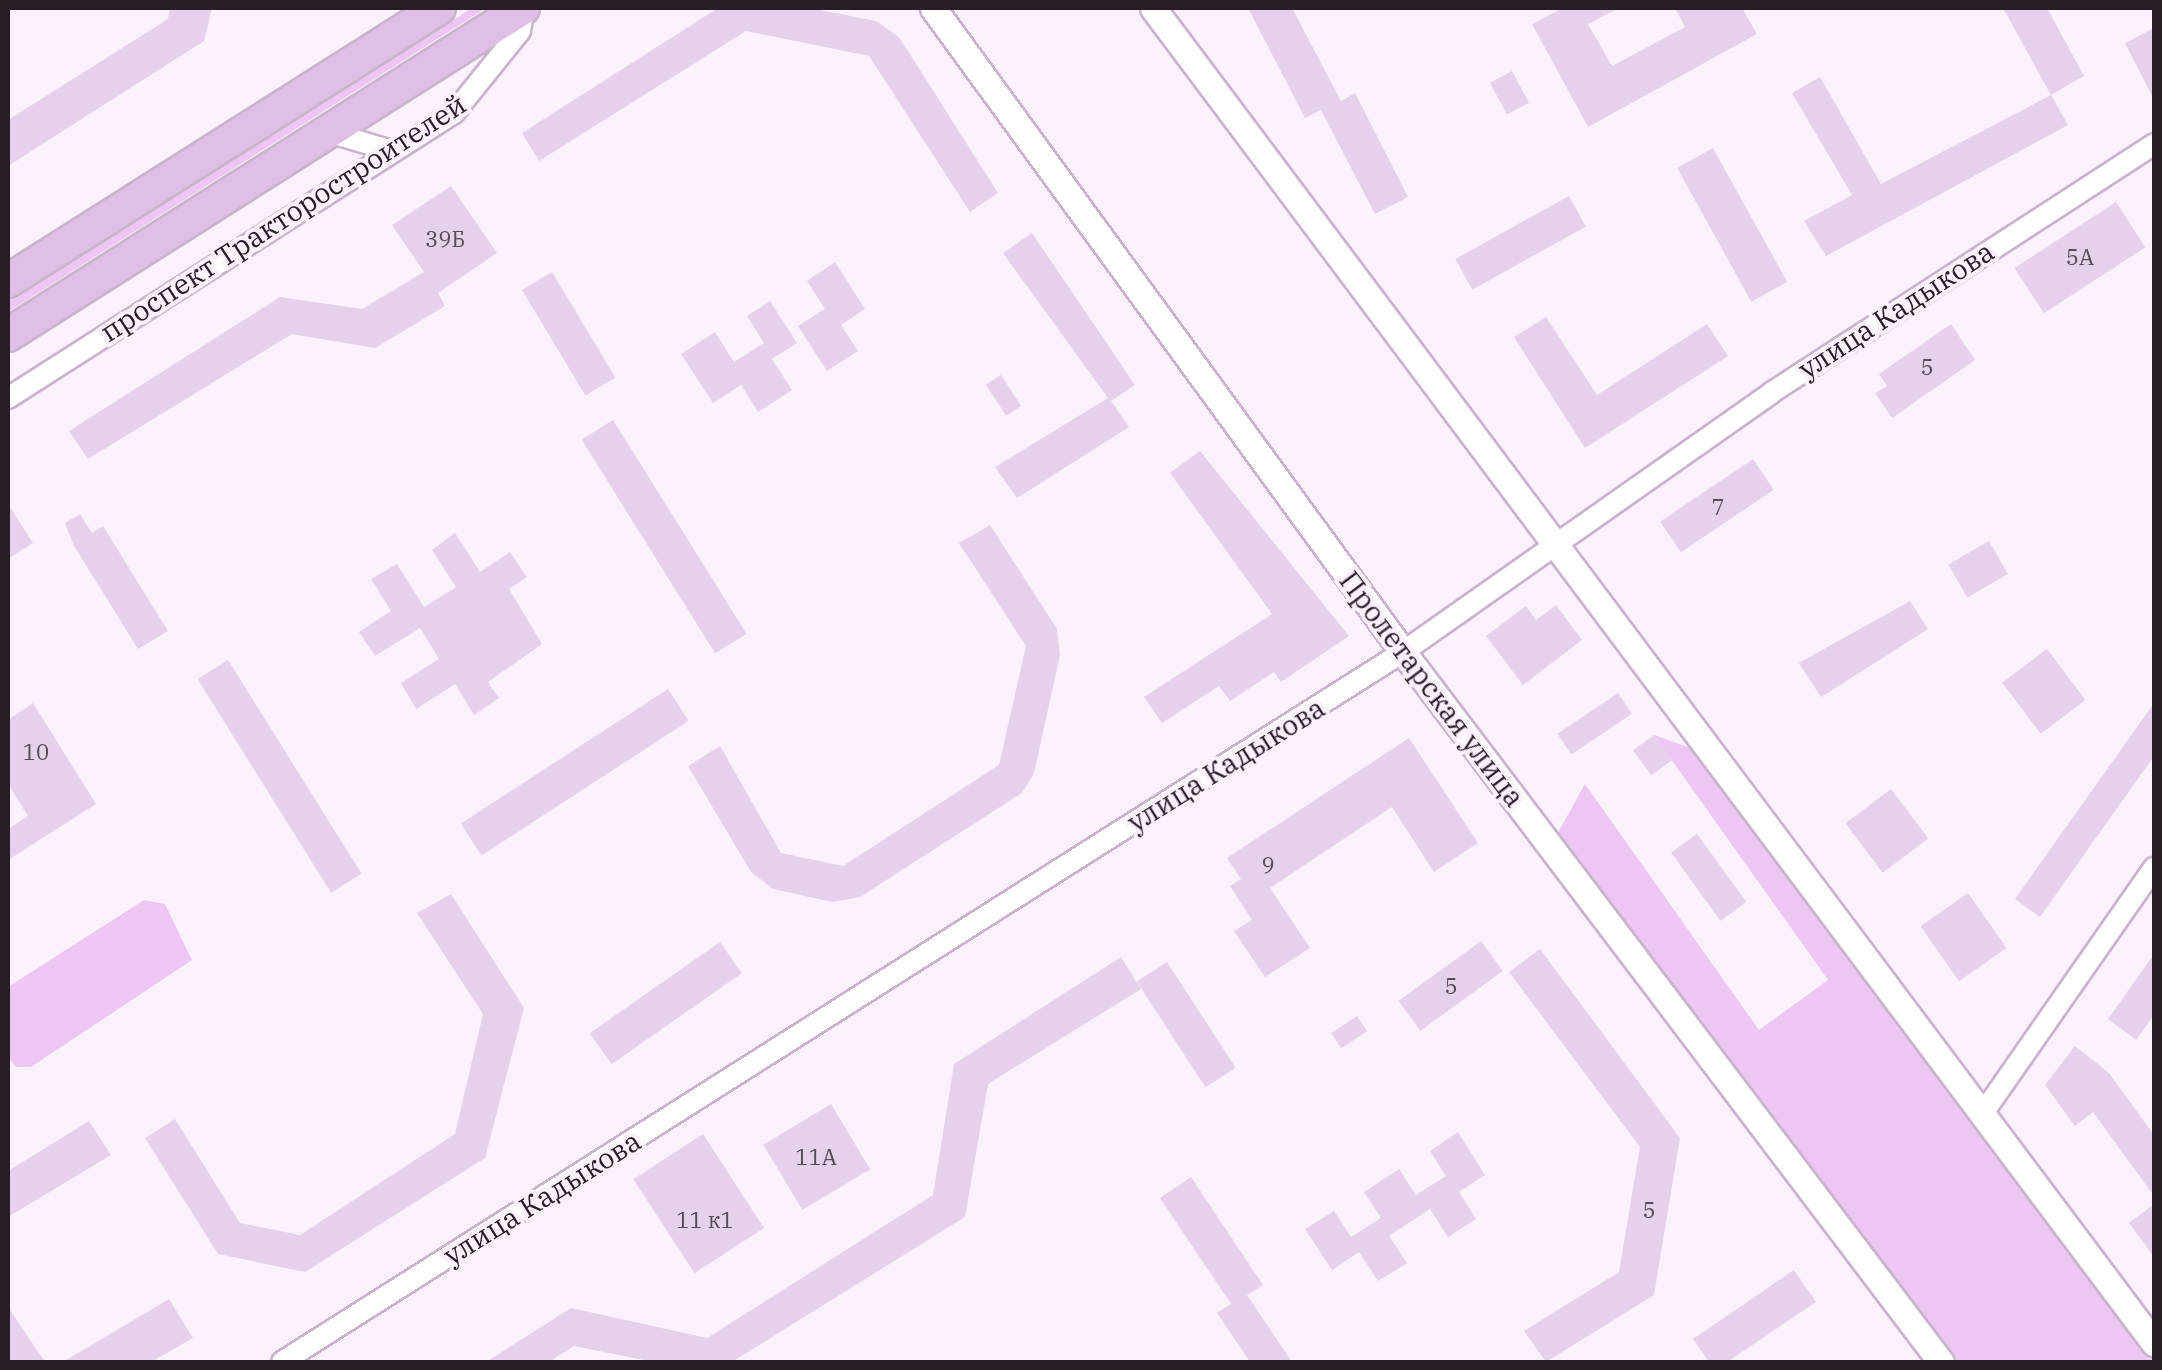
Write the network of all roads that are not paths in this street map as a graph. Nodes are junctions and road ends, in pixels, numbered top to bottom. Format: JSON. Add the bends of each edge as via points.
{"nodes":[{"id":1,"x":439,"y":8,"type":"edge"},
{"id":2,"x":524,"y":8,"type":"edge"},
{"id":3,"x":933,"y":8,"type":"edge"},
{"id":4,"x":1153,"y":8,"type":"edge"},
{"id":5,"x":328,"y":132,"type":"junction"},
{"id":6,"x":2154,"y":144,"type":"edge"},
{"id":7,"x":392,"y":151,"type":"junction"},
{"id":8,"x":8,"y":282,"type":"edge"},
{"id":9,"x":8,"y":335,"type":"edge"},
{"id":10,"x":8,"y":398,"type":"edge"},
{"id":11,"x":1559,"y":544,"type":"junction"},
{"id":12,"x":1403,"y":652,"type":"junction"},
{"id":13,"x":2154,"y":868,"type":"edge"},
{"id":14,"x":1984,"y":1113,"type":"junction"},
{"id":15,"x":2154,"y":1343,"type":"edge"},
{"id":16,"x":282,"y":1362,"type":"edge"},
{"id":17,"x":1940,"y":1362,"type":"edge"}],
"edges":[{"from":1,"to":8,"type":"main road"},
{"from":2,"to":5,"type":"main road","name":"проспект Тракторостроителей"},
{"from":2,"to":7,"type":"street","name":"проспект Тракторостроителей","via":[[520,31],[470,98]]},
{"from":3,"to":12,"type":"street","name":"Пролетарская улица"},
{"from":4,"to":11,"type":"street"},
{"from":5,"to":7,"type":"street"},
{"from":5,"to":9,"type":"main road","name":"проспект Тракторостроителей"},
{"from":6,"to":11,"type":"street","name":"улица Кадыкова","via":[[1770,393]]},
{"from":7,"to":10,"type":"street","name":"проспект Тракторостроителей"},
{"from":11,"to":12,"type":"street","name":"улица Кадыкова"},
{"from":11,"to":14,"type":"street"},
{"from":12,"to":16,"type":"street","name":"улица Кадыкова"},
{"from":12,"to":17,"type":"street","name":"Пролетарская улица"},
{"from":13,"to":14,"type":"street"},
{"from":14,"to":15,"type":"street"}]}
